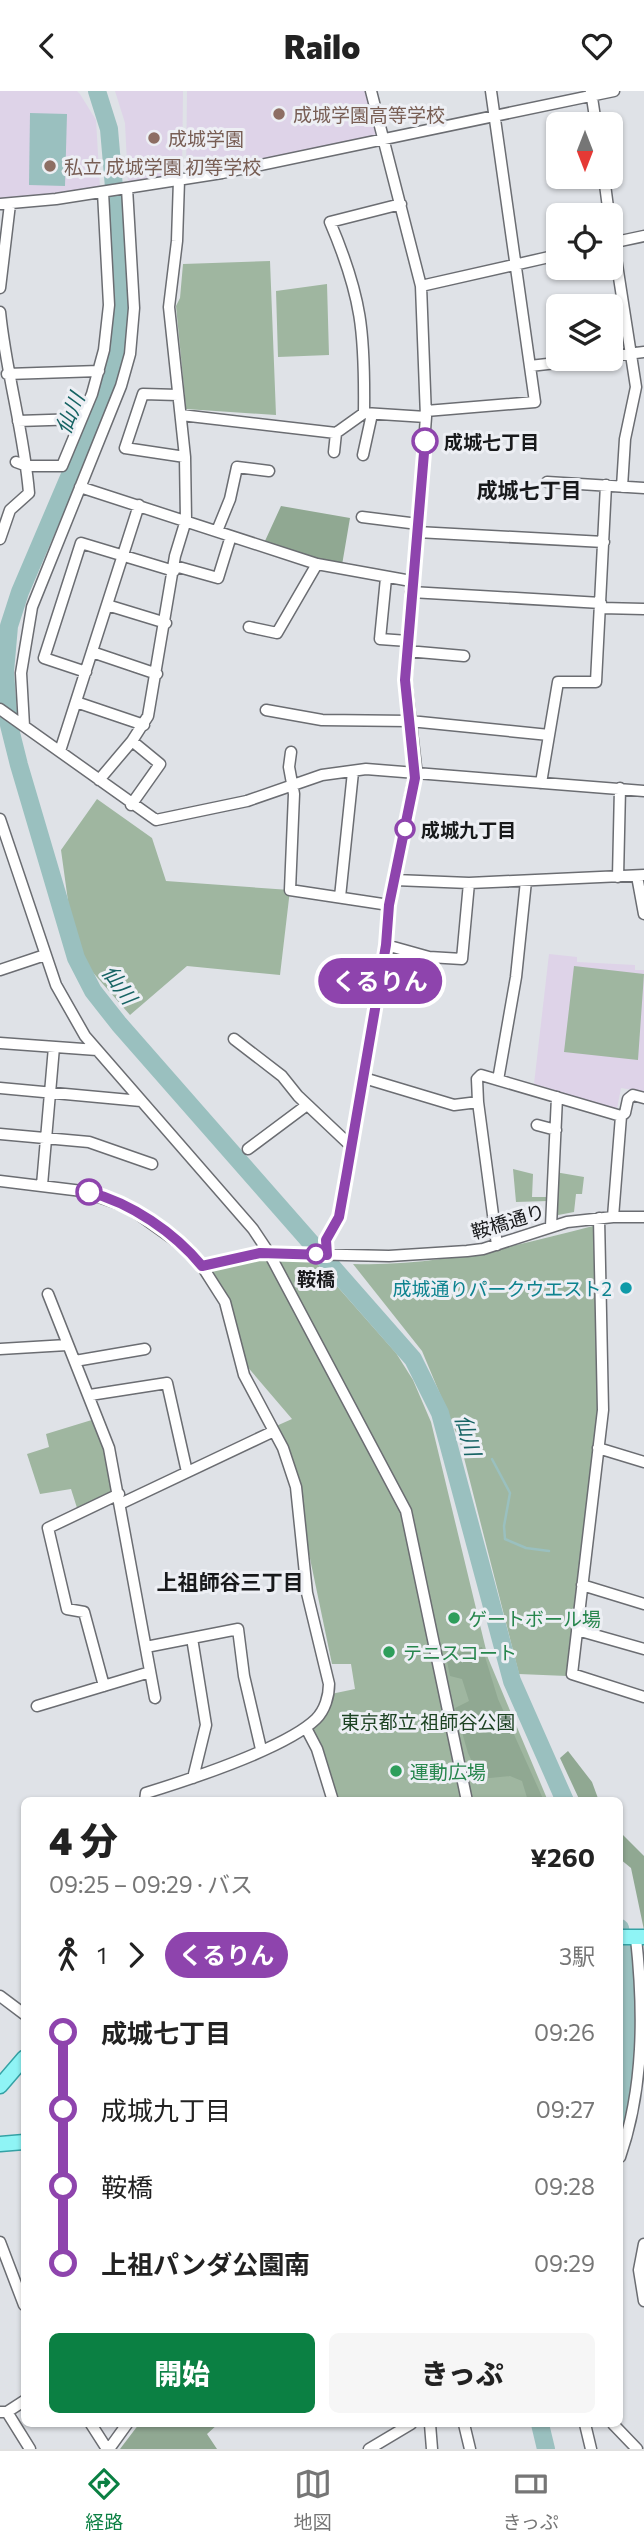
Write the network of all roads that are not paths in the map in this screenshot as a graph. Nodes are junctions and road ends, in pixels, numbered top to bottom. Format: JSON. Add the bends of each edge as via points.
{"nodes":[{"id":1,"x":371,"y":91,"type":"edge"},
{"id":2,"x":491,"y":91,"type":"edge"},
{"id":3,"x":614,"y":91,"type":"edge"},
{"id":4,"x":592,"y":93,"type":"edge"},
{"id":5,"x":594,"y":112,"type":"edge"},
{"id":6,"x":494,"y":116,"type":"junction"},
{"id":7,"x":382,"y":141,"type":"junction"},
{"id":8,"x":179,"y":180,"type":"junction"},
{"id":9,"x":126,"y":188,"type":"junction"},
{"id":10,"x":105,"y":191,"type":"junction"},
{"id":11,"x":5,"y":204,"type":"edge"},
{"id":12,"x":401,"y":204,"type":"junction"},
{"id":13,"x":644,"y":236,"type":"edge"},
{"id":14,"x":623,"y":241,"type":"edge"},
{"id":15,"x":546,"y":258,"type":"edge"},
{"id":16,"x":516,"y":264,"type":"junction"},
{"id":17,"x":618,"y":280,"type":"edge"},
{"id":18,"x":421,"y":286,"type":"junction"},
{"id":19,"x":0,"y":288,"type":"edge"},
{"id":20,"x":0,"y":312,"type":"edge"},
{"id":21,"x":644,"y":352,"type":"edge"},
{"id":22,"x":629,"y":354,"type":"junction"},
{"id":23,"x":623,"y":355,"type":"edge"},
{"id":24,"x":546,"y":364,"type":"edge"},
{"id":25,"x":530,"y":366,"type":"junction"},
{"id":26,"x":99,"y":371,"type":"junction"},
{"id":27,"x":7,"y":374,"type":"junction"},
{"id":28,"x":178,"y":395,"type":"junction"},
{"id":29,"x":368,"y":413,"type":"junction"},
{"id":30,"x":426,"y":414,"type":"junction"},
{"id":31,"x":181,"y":415,"type":"junction"},
{"id":32,"x":80,"y":419,"type":"junction"},
{"id":33,"x":18,"y":421,"type":"junction"},
{"id":34,"x":336,"y":433,"type":"junction"},
{"id":35,"x":334,"y":452,"type":"dead end"},
{"id":36,"x":363,"y":455,"type":"dead end"},
{"id":37,"x":185,"y":457,"type":"junction"},
{"id":38,"x":22,"y":464,"type":"junction"},
{"id":39,"x":269,"y":471,"type":"dead end"},
{"id":40,"x":547,"y":482,"type":"dead end"},
{"id":41,"x":606,"y":485,"type":"junction"},
{"id":42,"x":80,"y":487,"type":"junction"},
{"id":43,"x":622,"y":487,"type":"junction"},
{"id":44,"x":644,"y":488,"type":"edge"},
{"id":45,"x":139,"y":505,"type":"junction"},
{"id":46,"x":362,"y":517,"type":"dead end"},
{"id":47,"x":186,"y":520,"type":"junction"},
{"id":48,"x":418,"y":528,"type":"junction"},
{"id":49,"x":217,"y":531,"type":"junction"},
{"id":50,"x":231,"y":537,"type":"junction"},
{"id":51,"x":0,"y":539,"type":"edge"},
{"id":52,"x":604,"y":542,"type":"junction"},
{"id":53,"x":123,"y":555,"type":"junction"},
{"id":54,"x":317,"y":564,"type":"junction"},
{"id":55,"x":174,"y":568,"type":"junction"},
{"id":56,"x":386,"y":579,"type":"junction"},
{"id":57,"x":411,"y":586,"type":"junction"},
{"id":58,"x":107,"y":605,"type":"junction"},
{"id":59,"x":601,"y":605,"type":"junction"},
{"id":60,"x":644,"y":609,"type":"edge"},
{"id":61,"x":166,"y":623,"type":"junction"},
{"id":62,"x":249,"y":627,"type":"dead end"},
{"id":63,"x":407,"y":646,"type":"junction"},
{"id":64,"x":92,"y":652,"type":"junction"},
{"id":65,"x":464,"y":656,"type":"dead end"},
{"id":66,"x":86,"y":672,"type":"junction"},
{"id":67,"x":157,"y":674,"type":"junction"},
{"id":68,"x":76,"y":702,"type":"junction"},
{"id":69,"x":0,"y":709,"type":"edge"},
{"id":70,"x":266,"y":710,"type":"dead end"},
{"id":71,"x":410,"y":721,"type":"junction"},
{"id":72,"x":22,"y":725,"type":"junction"},
{"id":73,"x":144,"y":725,"type":"junction"},
{"id":74,"x":549,"y":735,"type":"junction"},
{"id":75,"x":132,"y":741,"type":"junction"},
{"id":76,"x":60,"y":751,"type":"junction"},
{"id":77,"x":291,"y":752,"type":"dead end"},
{"id":78,"x":416,"y":771,"type":"junction"},
{"id":79,"x":353,"y":772,"type":"junction"},
{"id":80,"x":99,"y":780,"type":"junction"},
{"id":81,"x":541,"y":783,"type":"junction"},
{"id":82,"x":294,"y":785,"type":"junction"},
{"id":83,"x":620,"y":788,"type":"junction"},
{"id":84,"x":644,"y":791,"type":"edge"},
{"id":85,"x":131,"y":805,"type":"junction"},
{"id":86,"x":0,"y":819,"type":"edge"},
{"id":87,"x":641,"y":875,"type":"edge"},
{"id":88,"x":618,"y":877,"type":"junction"},
{"id":89,"x":395,"y":880,"type":"junction"},
{"id":90,"x":526,"y":881,"type":"junction"},
{"id":91,"x":468,"y":883,"type":"junction"},
{"id":92,"x":340,"y":897,"type":"junction"},
{"id":93,"x":389,"y":905,"type":"junction"},
{"id":94,"x":644,"y":914,"type":"edge"},
{"id":95,"x":386,"y":945,"type":"junction"},
{"id":96,"x":45,"y":955,"type":"junction"},
{"id":97,"x":0,"y":969,"type":"edge"},
{"id":98,"x":234,"y":1039,"type":"dead end"},
{"id":99,"x":0,"y":1042,"type":"edge"},
{"id":100,"x":54,"y":1047,"type":"junction"},
{"id":101,"x":97,"y":1050,"type":"junction"},
{"id":102,"x":364,"y":1078,"type":"junction"},
{"id":103,"x":498,"y":1080,"type":"junction"},
{"id":104,"x":0,"y":1088,"type":"edge"},
{"id":105,"x":50,"y":1092,"type":"junction"},
{"id":106,"x":558,"y":1097,"type":"junction"},
{"id":107,"x":644,"y":1098,"type":"edge"},
{"id":108,"x":141,"y":1101,"type":"junction"},
{"id":109,"x":478,"y":1102,"type":"junction"},
{"id":110,"x":307,"y":1105,"type":"junction"},
{"id":111,"x":621,"y":1115,"type":"junction"},
{"id":112,"x":537,"y":1125,"type":"dead end"},
{"id":113,"x":556,"y":1130,"type":"junction"},
{"id":114,"x":0,"y":1134,"type":"edge"},
{"id":115,"x":46,"y":1138,"type":"junction"},
{"id":116,"x":352,"y":1147,"type":"junction"},
{"id":117,"x":248,"y":1149,"type":"dead end"},
{"id":118,"x":152,"y":1164,"type":"dead end"},
{"id":119,"x":0,"y":1181,"type":"edge"},
{"id":120,"x":43,"y":1185,"type":"junction"},
{"id":121,"x":613,"y":1217,"type":"junction"},
{"id":122,"x":644,"y":1217,"type":"edge"},
{"id":123,"x":599,"y":1218,"type":"junction"},
{"id":124,"x":551,"y":1226,"type":"junction"},
{"id":125,"x":497,"y":1245,"type":"junction"},
{"id":126,"x":269,"y":1253,"type":"junction"},
{"id":127,"x":336,"y":1255,"type":"junction"},
{"id":128,"x":202,"y":1266,"type":"junction"},
{"id":129,"x":48,"y":1294,"type":"dead end"},
{"id":130,"x":67,"y":1345,"type":"junction"},
{"id":131,"x":0,"y":1349,"type":"edge"},
{"id":132,"x":145,"y":1349,"type":"dead end"},
{"id":133,"x":75,"y":1361,"type":"junction"},
{"id":134,"x":90,"y":1395,"type":"junction"},
{"id":135,"x":272,"y":1432,"type":"junction"},
{"id":136,"x":598,"y":1448,"type":"junction"},
{"id":137,"x":644,"y":1462,"type":"edge"},
{"id":138,"x":187,"y":1472,"type":"junction"},
{"id":139,"x":119,"y":1499,"type":"junction"},
{"id":140,"x":582,"y":1585,"type":"junction"},
{"id":141,"x":644,"y":1604,"type":"edge"},
{"id":142,"x":577,"y":1630,"type":"junction"},
{"id":143,"x":192,"y":1638,"type":"junction"},
{"id":144,"x":146,"y":1647,"type":"junction"},
{"id":145,"x":644,"y":1649,"type":"edge"},
{"id":146,"x":150,"y":1672,"type":"junction"},
{"id":147,"x":104,"y":1686,"type":"junction"},
{"id":148,"x":644,"y":1697,"type":"edge"},
{"id":149,"x":155,"y":1698,"type":"dead end"},
{"id":150,"x":37,"y":1706,"type":"dead end"},
{"id":151,"x":306,"y":1728,"type":"junction"},
{"id":152,"x":261,"y":1749,"type":"junction"},
{"id":153,"x":193,"y":1778,"type":"junction"},
{"id":154,"x":146,"y":1797,"type":"edge"},
{"id":155,"x":332,"y":1797,"type":"edge"},
{"id":156,"x":466,"y":1797,"type":"edge"},
{"id":157,"x":633,"y":1938,"type":"edge"},
{"id":158,"x":0,"y":1996,"type":"edge"},
{"id":159,"x":21,"y":2012,"type":"edge"},
{"id":160,"x":21,"y":2062,"type":"edge"},
{"id":161,"x":0,"y":2086,"type":"edge"},
{"id":162,"x":21,"y":2142,"type":"edge"},
{"id":163,"x":0,"y":2144,"type":"edge"},
{"id":164,"x":623,"y":2149,"type":"edge"},
{"id":165,"x":0,"y":2242,"type":"edge"},
{"id":166,"x":644,"y":2244,"type":"edge"},
{"id":167,"x":21,"y":2297,"type":"edge"},
{"id":168,"x":644,"y":2301,"type":"edge"},
{"id":169,"x":21,"y":2403,"type":"edge"},
{"id":170,"x":3,"y":2412,"type":"edge"},
{"id":171,"x":92,"y":2427,"type":"edge"},
{"id":172,"x":125,"y":2427,"type":"edge"},
{"id":173,"x":406,"y":2427,"type":"edge"},
{"id":174,"x":430,"y":2427,"type":"edge"},
{"id":175,"x":465,"y":2427,"type":"edge"},
{"id":176,"x":586,"y":2427,"type":"edge"},
{"id":177,"x":616,"y":2427,"type":"edge"},
{"id":178,"x":30,"y":2449,"type":"edge"},
{"id":179,"x":108,"y":2449,"type":"edge"},
{"id":180,"x":369,"y":2449,"type":"edge"},
{"id":181,"x":432,"y":2449,"type":"edge"},
{"id":182,"x":470,"y":2449,"type":"edge"},
{"id":183,"x":591,"y":2449,"type":"edge"},
{"id":184,"x":637,"y":2449,"type":"edge"}],
"edges":[{"from":1,"to":7,"type":"street"},
{"from":2,"to":6,"type":"street"},
{"from":3,"to":4,"type":"street"},
{"from":4,"to":5,"type":"street"},
{"from":4,"to":6,"type":"street"},
{"from":6,"to":7,"type":"street"},
{"from":6,"to":16,"type":"street"},
{"from":7,"to":8,"type":"street"},
{"from":7,"to":12,"type":"street"},
{"from":8,"to":9,"type":"street"},
{"from":8,"to":28,"type":"street","via":[[169,307]]},
{"from":9,"to":10,"type":"street"},
{"from":9,"to":42,"type":"street","via":[[134,308],[130,354]]},
{"from":10,"to":11,"type":"street"},
{"from":10,"to":26,"type":"street","via":[[109,305]]},
{"from":11,"to":19,"type":"street"},
{"from":12,"to":18,"type":"street"},
{"from":12,"to":29,"type":"street","via":[[330,222],[359,301]]},
{"from":13,"to":14,"type":"street"},
{"from":15,"to":16,"type":"street"},
{"from":16,"to":18,"type":"street"},
{"from":16,"to":25,"type":"street"},
{"from":17,"to":22,"type":"street"},
{"from":18,"to":30,"type":"street"},
{"from":20,"to":27,"type":"street"},
{"from":21,"to":22,"type":"street"},
{"from":22,"to":23,"type":"street"},
{"from":22,"to":43,"type":"street","via":[[636,387],[625,439]]},
{"from":24,"to":25,"type":"street"},
{"from":25,"to":30,"type":"street","via":[[535,402]]},
{"from":26,"to":27,"type":"street"},
{"from":26,"to":32,"type":"street"},
{"from":27,"to":33,"type":"street"},
{"from":28,"to":31,"type":"street"},
{"from":28,"to":37,"type":"street","via":[[143,394],[125,448]]},
{"from":29,"to":30,"type":"street"},
{"from":29,"to":34,"type":"street"},
{"from":29,"to":36,"type":"street"},
{"from":30,"to":48,"type":"street"},
{"from":31,"to":34,"type":"street"},
{"from":31,"to":37,"type":"street"},
{"from":32,"to":33,"type":"street"},
{"from":32,"to":38,"type":"street","via":[[62,466]]},
{"from":33,"to":38,"type":"street"},
{"from":34,"to":35,"type":"street"},
{"from":37,"to":47,"type":"street"},
{"from":38,"to":51,"type":"street","via":[[29,493],[10,510]]},
{"from":39,"to":49,"type":"street","via":[[237,467]]},
{"from":40,"to":41,"type":"street"},
{"from":41,"to":43,"type":"street"},
{"from":41,"to":52,"type":"street"},
{"from":42,"to":45,"type":"street"},
{"from":42,"to":72,"type":"street","via":[[32,607],[21,673]]},
{"from":43,"to":44,"type":"street"},
{"from":45,"to":47,"type":"street"},
{"from":45,"to":53,"type":"street"},
{"from":46,"to":48,"type":"street"},
{"from":47,"to":49,"type":"street"},
{"from":47,"to":55,"type":"street"},
{"from":48,"to":52,"type":"street"},
{"from":48,"to":57,"type":"street"},
{"from":49,"to":50,"type":"street"},
{"from":50,"to":54,"type":"street"},
{"from":50,"to":55,"type":"street","via":[[218,578]]},
{"from":52,"to":59,"type":"street"},
{"from":53,"to":55,"type":"street"},
{"from":53,"to":58,"type":"street"},
{"from":53,"to":66,"type":"street","via":[[81,543],[44,658]]},
{"from":54,"to":56,"type":"street"},
{"from":54,"to":62,"type":"street","via":[[277,633]]},
{"from":55,"to":61,"type":"street"},
{"from":56,"to":57,"type":"street"},
{"from":56,"to":63,"type":"street","via":[[380,639]]},
{"from":57,"to":59,"type":"street"},
{"from":57,"to":63,"type":"street"},
{"from":58,"to":61,"type":"street"},
{"from":58,"to":64,"type":"street"},
{"from":59,"to":60,"type":"street"},
{"from":59,"to":74,"type":"street","via":[[596,682],[558,682]]},
{"from":61,"to":67,"type":"street"},
{"from":63,"to":65,"type":"street"},
{"from":63,"to":71,"type":"street"},
{"from":64,"to":66,"type":"street"},
{"from":64,"to":67,"type":"street"},
{"from":66,"to":68,"type":"street"},
{"from":67,"to":73,"type":"street"},
{"from":68,"to":73,"type":"street"},
{"from":68,"to":76,"type":"street"},
{"from":69,"to":72,"type":"street"},
{"from":70,"to":71,"type":"street","via":[[322,720]]},
{"from":71,"to":74,"type":"street"},
{"from":71,"to":78,"type":"street"},
{"from":72,"to":76,"type":"street"},
{"from":73,"to":75,"type":"street"},
{"from":74,"to":81,"type":"street"},
{"from":75,"to":80,"type":"street"},
{"from":75,"to":85,"type":"street","via":[[160,764]]},
{"from":76,"to":80,"type":"street"},
{"from":77,"to":82,"type":"street"},
{"from":78,"to":79,"type":"street"},
{"from":78,"to":81,"type":"street"},
{"from":78,"to":89,"type":"street"},
{"from":79,"to":82,"type":"street","via":[[322,775]]},
{"from":79,"to":92,"type":"street"},
{"from":80,"to":85,"type":"street"},
{"from":81,"to":83,"type":"street"},
{"from":82,"to":85,"type":"street","via":[[163,820],[150,818]]},
{"from":82,"to":92,"type":"street","via":[[290,890]]},
{"from":83,"to":84,"type":"street"},
{"from":83,"to":88,"type":"street"},
{"from":86,"to":96,"type":"street"},
{"from":87,"to":88,"type":"street"},
{"from":87,"to":94,"type":"street"},
{"from":88,"to":90,"type":"street"},
{"from":89,"to":91,"type":"street"},
{"from":89,"to":93,"type":"street"},
{"from":90,"to":91,"type":"street"},
{"from":90,"to":103,"type":"street"},
{"from":91,"to":95,"type":"street","via":[[462,959],[429,957]]},
{"from":92,"to":93,"type":"street"},
{"from":93,"to":95,"type":"street"},
{"from":95,"to":102,"type":"street"},
{"from":96,"to":97,"type":"street"},
{"from":96,"to":101,"type":"street","via":[[66,1006]]},
{"from":98,"to":110,"type":"street","via":[[282,1076]]},
{"from":99,"to":100,"type":"street"},
{"from":100,"to":101,"type":"street"},
{"from":100,"to":105,"type":"street"},
{"from":101,"to":108,"type":"street"},
{"from":102,"to":109,"type":"street","via":[[454,1105]]},
{"from":102,"to":116,"type":"street"},
{"from":103,"to":106,"type":"street"},
{"from":103,"to":109,"type":"street","via":[[481,1075],[477,1079]]},
{"from":104,"to":105,"type":"street"},
{"from":105,"to":108,"type":"street"},
{"from":105,"to":115,"type":"street"},
{"from":106,"to":111,"type":"street"},
{"from":106,"to":113,"type":"street"},
{"from":107,"to":111,"type":"street","via":[[633,1095]]},
{"from":108,"to":126,"type":"street"},
{"from":109,"to":125,"type":"street"},
{"from":110,"to":116,"type":"street"},
{"from":110,"to":117,"type":"street"},
{"from":111,"to":121,"type":"street"},
{"from":112,"to":113,"type":"street"},
{"from":113,"to":124,"type":"street"},
{"from":114,"to":115,"type":"street"},
{"from":115,"to":118,"type":"street","via":[[89,1142]]},
{"from":115,"to":120,"type":"street"},
{"from":116,"to":127,"type":"street","via":[[339,1217],[327,1239]]},
{"from":119,"to":120,"type":"street"},
{"from":120,"to":128,"type":"street","via":[[90,1193],[128,1207],[190,1251]]},
{"from":121,"to":122,"type":"street","name":"鞍橋通り"},
{"from":121,"to":123,"type":"street","name":"鞍橋通り"},
{"from":123,"to":124,"type":"street","name":"鞍橋通り"},
{"from":123,"to":136,"type":"street","via":[[603,1410]]},
{"from":124,"to":125,"type":"street","name":"鞍橋通り"},
{"from":125,"to":127,"type":"street","name":"鞍橋通り","via":[[412,1255]]},
{"from":126,"to":127,"type":"street","name":"鞍橋通り"},
{"from":126,"to":128,"type":"street","name":"鞍橋通り"},
{"from":126,"to":156,"type":"street","via":[[406,1511]]},
{"from":128,"to":135,"type":"street","via":[[225,1302],[244,1375]]},
{"from":129,"to":130,"type":"street"},
{"from":130,"to":131,"type":"street"},
{"from":130,"to":133,"type":"street"},
{"from":132,"to":133,"type":"street"},
{"from":133,"to":134,"type":"street"},
{"from":134,"to":138,"type":"street","via":[[167,1383]]},
{"from":134,"to":139,"type":"street","via":[[109,1448]]},
{"from":135,"to":138,"type":"street"},
{"from":135,"to":151,"type":"street","via":[[283,1448],[296,1487],[307,1593],[329,1684],[319,1717]]},
{"from":136,"to":137,"type":"street"},
{"from":136,"to":140,"type":"street"},
{"from":138,"to":139,"type":"street"},
{"from":139,"to":144,"type":"street"},
{"from":139,"to":147,"type":"street","via":[[48,1528],[67,1609],[84,1612]]},
{"from":140,"to":141,"type":"street"},
{"from":140,"to":142,"type":"street"},
{"from":142,"to":145,"type":"street"},
{"from":142,"to":148,"type":"street","via":[[572,1674]]},
{"from":143,"to":144,"type":"street"},
{"from":143,"to":152,"type":"street","via":[[238,1629]]},
{"from":143,"to":153,"type":"street","via":[[206,1725]]},
{"from":144,"to":146,"type":"street"},
{"from":146,"to":147,"type":"street"},
{"from":146,"to":149,"type":"street"},
{"from":147,"to":150,"type":"street"},
{"from":151,"to":152,"type":"street"},
{"from":151,"to":155,"type":"street"},
{"from":152,"to":153,"type":"street"},
{"from":153,"to":154,"type":"street","via":[[146,1793]]},
{"from":157,"to":164,"type":"street","via":[[643,2000],[642,2080]]},
{"from":158,"to":159,"type":"street"},
{"from":160,"to":161,"type":"main road"},
{"from":162,"to":163,"type":"main road"},
{"from":165,"to":167,"type":"street"},
{"from":166,"to":168,"type":"street","via":[[639,2270]]},
{"from":169,"to":170,"type":"street"},
{"from":170,"to":178,"type":"street"},
{"from":171,"to":179,"type":"street"},
{"from":172,"to":179,"type":"street"},
{"from":173,"to":180,"type":"street"},
{"from":174,"to":181,"type":"street"},
{"from":175,"to":182,"type":"street"},
{"from":176,"to":183,"type":"street"},
{"from":177,"to":184,"type":"street"}]}
